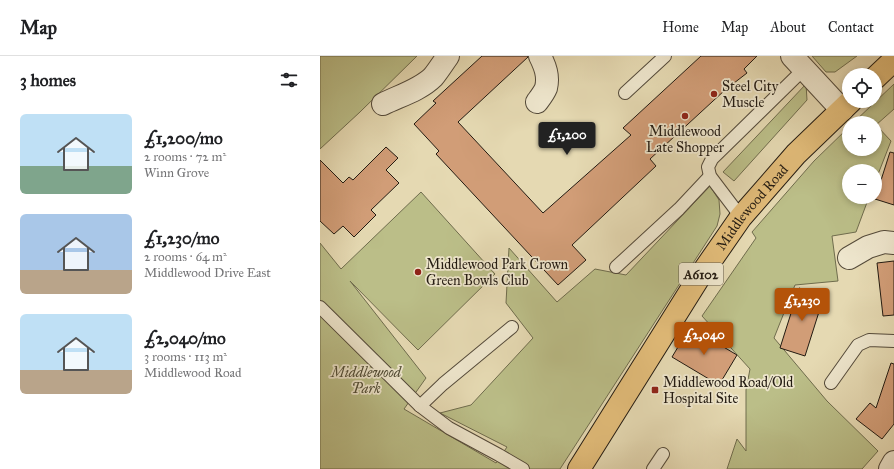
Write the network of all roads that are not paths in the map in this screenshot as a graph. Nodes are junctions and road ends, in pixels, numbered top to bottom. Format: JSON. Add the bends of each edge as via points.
{"nodes":[{"id":1,"x":448,"y":56,"type":"edge"},
{"id":2,"x":540,"y":56,"type":"edge"},
{"id":3,"x":665,"y":56,"type":"edge"},
{"id":4,"x":894,"y":60,"type":"edge"},
{"id":5,"x":798,"y":62,"type":"edge"},
{"id":6,"x":882,"y":71,"type":"edge"},
{"id":7,"x":625,"y":93,"type":"dead end"},
{"id":8,"x":842,"y":101,"type":"edge"},
{"id":9,"x":538,"y":102,"type":"dead end"},
{"id":10,"x":383,"y":104,"type":"dead end"},
{"id":11,"x":843,"y":108,"type":"edge"},
{"id":12,"x":710,"y":176,"type":"junction"},
{"id":13,"x":741,"y":218,"type":"junction"},
{"id":14,"x":894,"y":243,"type":"edge"},
{"id":15,"x":849,"y":258,"type":"dead end"},
{"id":16,"x":616,"y":268,"type":"dead end"},
{"id":17,"x":320,"y":308,"type":"edge"},
{"id":18,"x":512,"y":327,"type":"dead end"},
{"id":19,"x":894,"y":341,"type":"edge"},
{"id":20,"x":831,"y":384,"type":"dead end"},
{"id":21,"x":420,"y":406,"type":"junction"},
{"id":22,"x":663,"y":454,"type":"dead end"},
{"id":23,"x":894,"y":462,"type":"edge"},
{"id":24,"x":523,"y":469,"type":"edge"},
{"id":25,"x":579,"y":469,"type":"edge"},
{"id":26,"x":653,"y":469,"type":"edge"},
{"id":27,"x":890,"y":469,"type":"edge"}],
"edges":[{"from":1,"to":10,"type":"street","via":[[432,77],[420,86]]},
{"from":2,"to":9,"type":"street","via":[[546,68],[547,79],[546,89]]},
{"from":3,"to":7,"type":"lane"},
{"from":4,"to":6,"type":"main road"},
{"from":5,"to":8,"type":"street"},
{"from":5,"to":12,"type":"lane","via":[[712,159],[708,168]]},
{"from":11,"to":13,"type":"main road","name":"Middlewood Road","number":"A6102","via":[[796,154]]},
{"from":12,"to":13,"type":"lane"},
{"from":12,"to":16,"type":"lane"},
{"from":13,"to":25,"type":"main road","name":"Middlewood Road","number":"A6102","via":[[698,279]]},
{"from":14,"to":15,"type":"street","via":[[884,242],[868,247]]},
{"from":17,"to":21,"type":"lane"},
{"from":18,"to":21,"type":"lane"},
{"from":19,"to":20,"type":"lane","via":[[869,340],[858,345]]},
{"from":21,"to":24,"type":"lane","via":[[449,428]]},
{"from":22,"to":26,"type":"lane"},
{"from":23,"to":27,"type":"street"}]}
